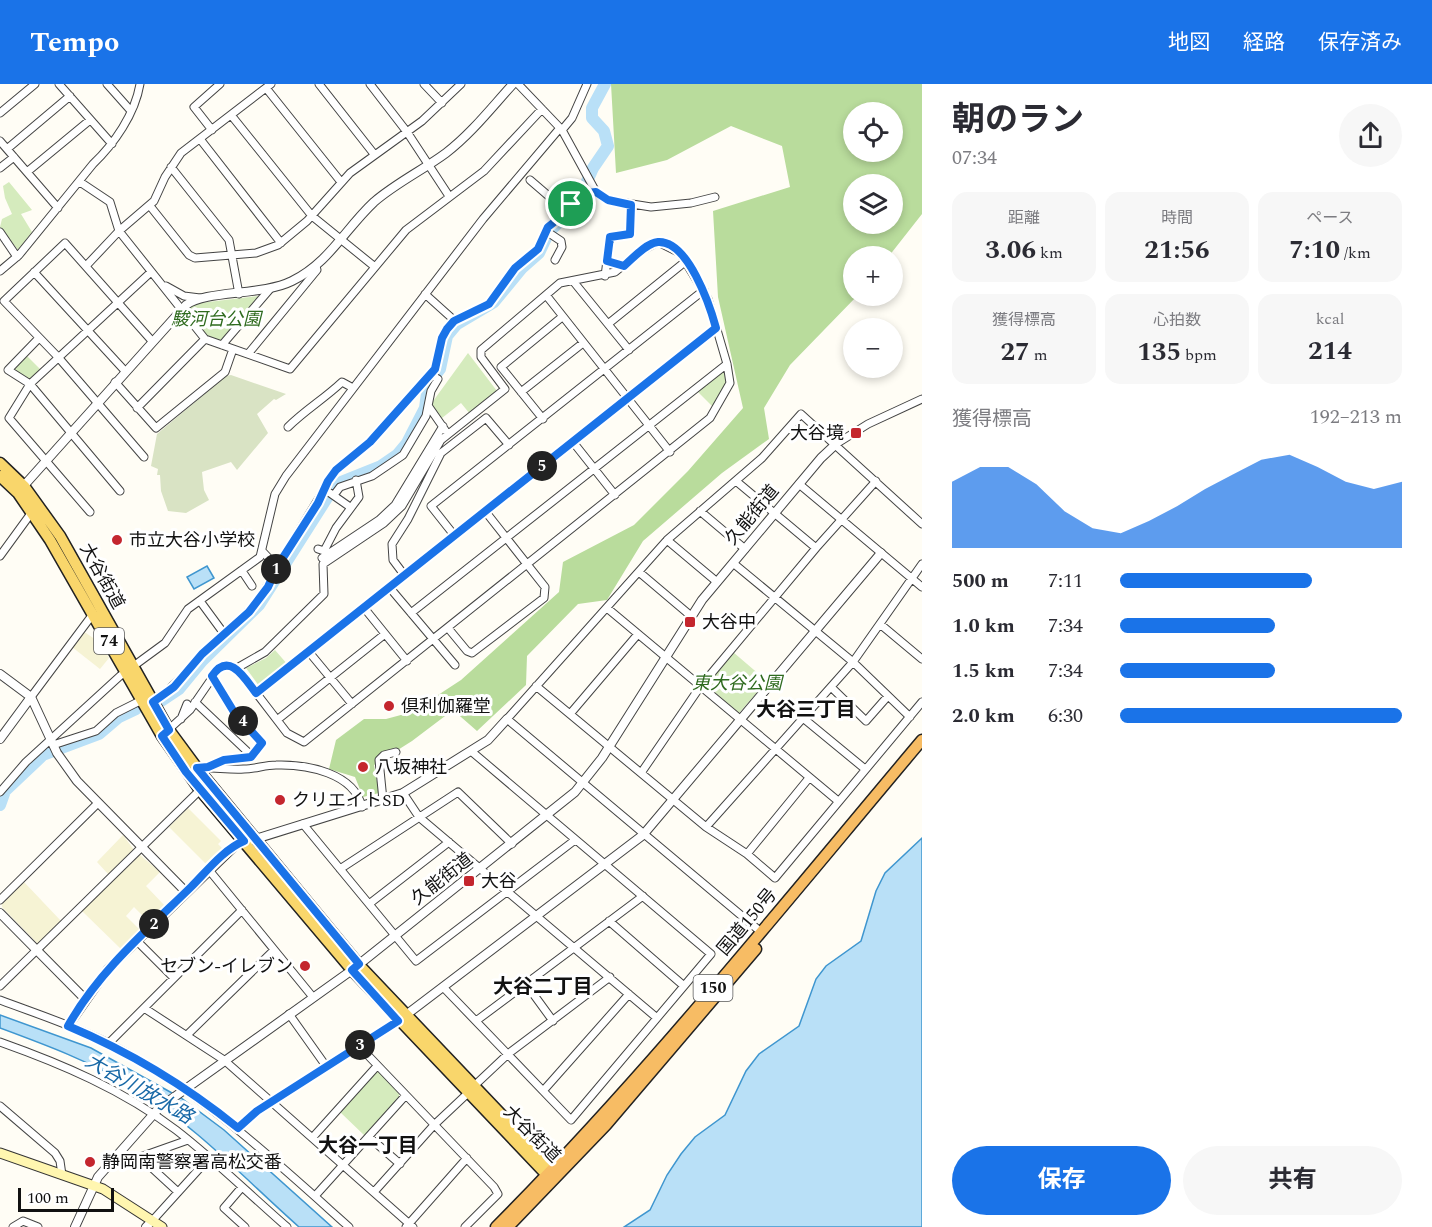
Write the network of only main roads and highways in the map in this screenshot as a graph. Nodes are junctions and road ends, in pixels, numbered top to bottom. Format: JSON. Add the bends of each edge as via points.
{"nodes":[{"id":1,"x":0,"y":463,"type":"edge"},
{"id":2,"x":0,"y":476,"type":"edge"},
{"id":3,"x":21,"y":489,"type":"junction"},
{"id":4,"x":129,"y":669,"type":"junction"},
{"id":5,"x":166,"y":733,"type":"junction"},
{"id":6,"x":922,"y":740,"type":"edge"},
{"id":7,"x":922,"y":751,"type":"edge"},
{"id":8,"x":249,"y":840,"type":"junction"},
{"id":9,"x":0,"y":1154,"type":"edge"},
{"id":10,"x":552,"y":1174,"type":"junction"},
{"id":11,"x":149,"y":1223,"type":"edge"},
{"id":12,"x":162,"y":1227,"type":"edge"},
{"id":13,"x":496,"y":1227,"type":"edge"},
{"id":14,"x":508,"y":1227,"type":"edge"}],
"edges":[{"from":1,"to":3,"type":"main road","name":"大谷街道","number":"74"},
{"from":2,"to":3,"type":"main road","name":"大谷街道","number":"74"},
{"from":3,"to":4,"type":"main road","name":"大谷街道","number":"74"},
{"from":3,"to":4,"type":"main road","name":"大谷街道","number":"74","via":[[60,536]]},
{"from":4,"to":5,"type":"main road","name":"大谷街道","number":"74","via":[[142,700]]},
{"from":4,"to":5,"type":"main road","name":"大谷街道","number":"74","via":[[153,702]]},
{"from":5,"to":8,"type":"main road","name":"大谷街道","number":"74","via":[[197,768]]},
{"from":5,"to":8,"type":"main road","name":"大谷街道","number":"74","via":[[200,790]]},
{"from":6,"to":10,"type":"highway","name":"国道150号","number":"150"},
{"from":7,"to":10,"type":"highway","name":"国道150号","number":"150","via":[[700,1016]]},
{"from":8,"to":10,"type":"main road","name":"大谷街道","number":"74","via":[[355,967]]},
{"from":9,"to":11,"type":"main road","via":[[92,1185],[120,1199]]},
{"from":10,"to":13,"type":"highway","name":"国道150号","number":"150"},
{"from":10,"to":14,"type":"highway","name":"国道150号","number":"150"},
{"from":11,"to":12,"type":"main road"}]}
